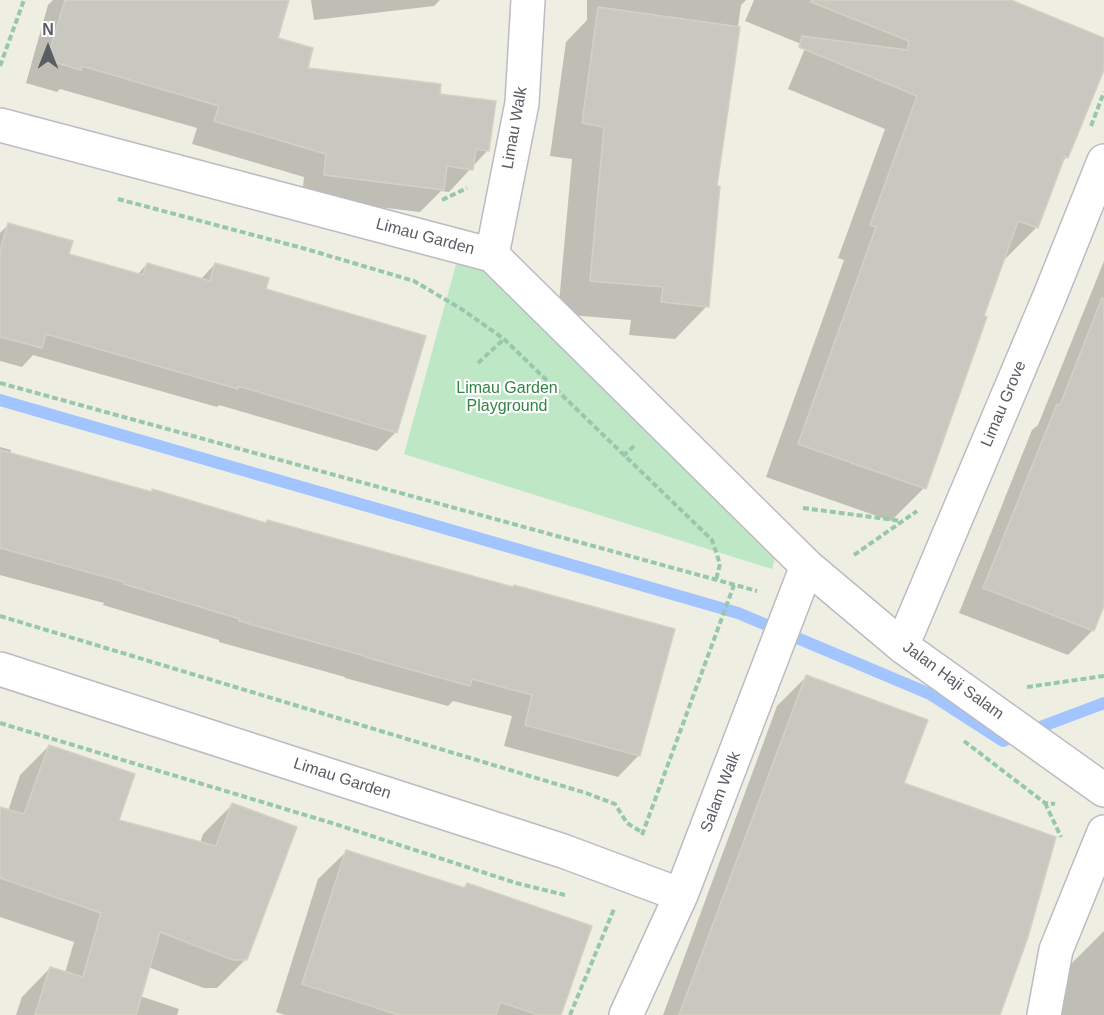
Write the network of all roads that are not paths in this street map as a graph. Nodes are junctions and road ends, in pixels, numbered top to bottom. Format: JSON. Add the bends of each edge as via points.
{"nodes":[{"id":1,"x":528,"y":0,"type":"edge"},
{"id":2,"x":0,"y":125,"type":"edge"},
{"id":3,"x":1104,"y":161,"type":"edge"},
{"id":4,"x":492,"y":255,"type":"junction"},
{"id":5,"x":807,"y":566,"type":"junction"},
{"id":6,"x":902,"y":645,"type":"junction"},
{"id":7,"x":0,"y":669,"type":"edge"},
{"id":8,"x":1104,"y":790,"type":"edge"},
{"id":9,"x":1104,"y":832,"type":"edge"},
{"id":10,"x":681,"y":895,"type":"junction"},
{"id":11,"x":626,"y":1015,"type":"edge"},
{"id":12,"x":1044,"y":1015,"type":"edge"}],
"edges":[{"from":1,"to":4,"type":"street","name":"Limau Walk","via":[[522,103]]},
{"from":2,"to":4,"type":"street","name":"Limau Garden"},
{"from":3,"to":6,"type":"street","name":"Limau Grove"},
{"from":4,"to":5,"type":"street","name":"Limau Garden"},
{"from":5,"to":6,"type":"street","name":"Jalan Haji Salam"},
{"from":5,"to":10,"type":"street","name":"Salam Walk"},
{"from":6,"to":8,"type":"street","name":"Jalan Haji Salam"},
{"from":7,"to":10,"type":"street","name":"Limau Garden","via":[[563,850]]},
{"from":9,"to":12,"type":"street","via":[[1056,950]]},
{"from":10,"to":11,"type":"street","name":"Salam Walk"}]}
